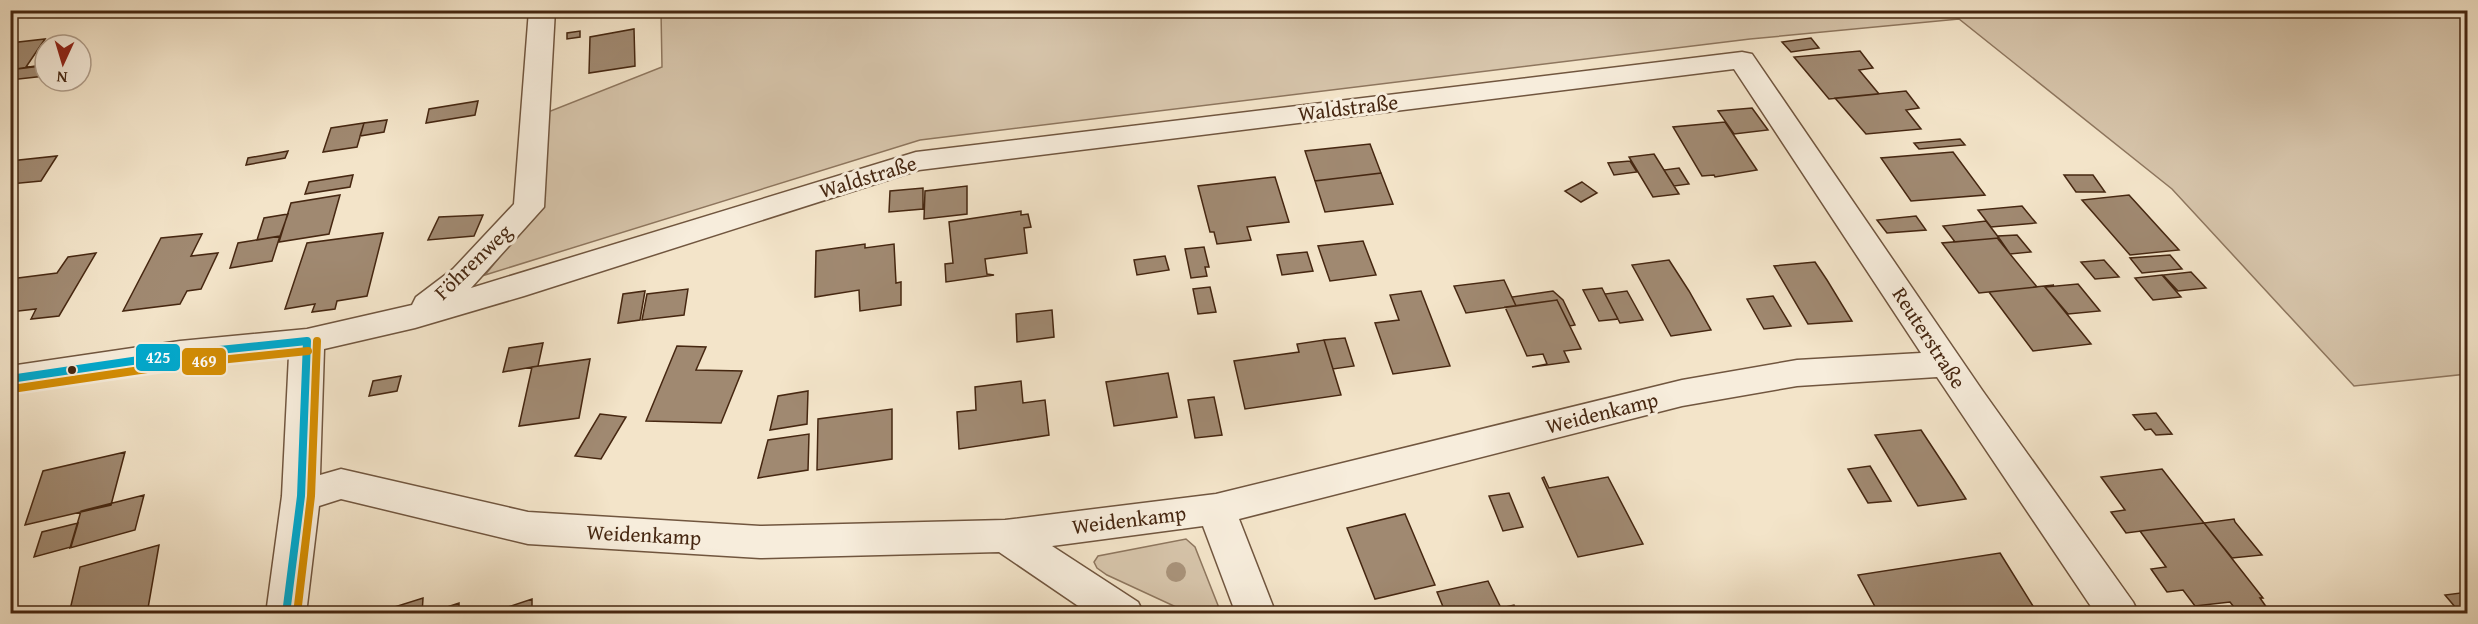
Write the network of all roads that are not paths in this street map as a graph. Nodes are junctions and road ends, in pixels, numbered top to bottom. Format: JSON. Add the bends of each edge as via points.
{"nodes":[{"id":1,"x":542,"y":10,"type":"edge"},
{"id":2,"x":1742,"y":60,"type":"joint"},
{"id":3,"x":415,"y":316,"type":"junction"},
{"id":4,"x":307,"y":341,"type":"junction"},
{"id":5,"x":1948,"y":364,"type":"junction"},
{"id":6,"x":10,"y":379,"type":"edge"},
{"id":7,"x":301,"y":496,"type":"junction"},
{"id":8,"x":1216,"y":509,"type":"junction"},
{"id":9,"x":1005,"y":536,"type":"junction"},
{"id":10,"x":286,"y":614,"type":"edge"},
{"id":11,"x":1124,"y":614,"type":"edge"},
{"id":12,"x":1256,"y":614,"type":"edge"},
{"id":13,"x":2119,"y":614,"type":"edge"}],
"edges":[{"from":1,"to":3,"type":"street","name":"Föhrenweg","via":[[529,207],[464,277]]},
{"from":2,"to":3,"type":"street","name":"Waldstraße","via":[[916,161]]},
{"from":2,"to":5,"type":"street","name":"Reuterstraße"},
{"from":3,"to":4,"type":"street","name":"Waldstraße"},
{"from":4,"to":6,"type":"street","name":"Waldstraße","via":[[180,354]]},
{"from":4,"to":7,"type":"street"},
{"from":5,"to":8,"type":"street","name":"Weidenkamp","via":[[1797,373],[1682,393]]},
{"from":5,"to":13,"type":"street","name":"Reuterstraße"},
{"from":7,"to":9,"type":"street","name":"Weidenkamp","via":[[341,484],[528,528],[760,542]]},
{"from":7,"to":10,"type":"street"},
{"from":8,"to":9,"type":"street","name":"Weidenkamp"},
{"from":8,"to":12,"type":"street"},
{"from":9,"to":11,"type":"street"}]}
